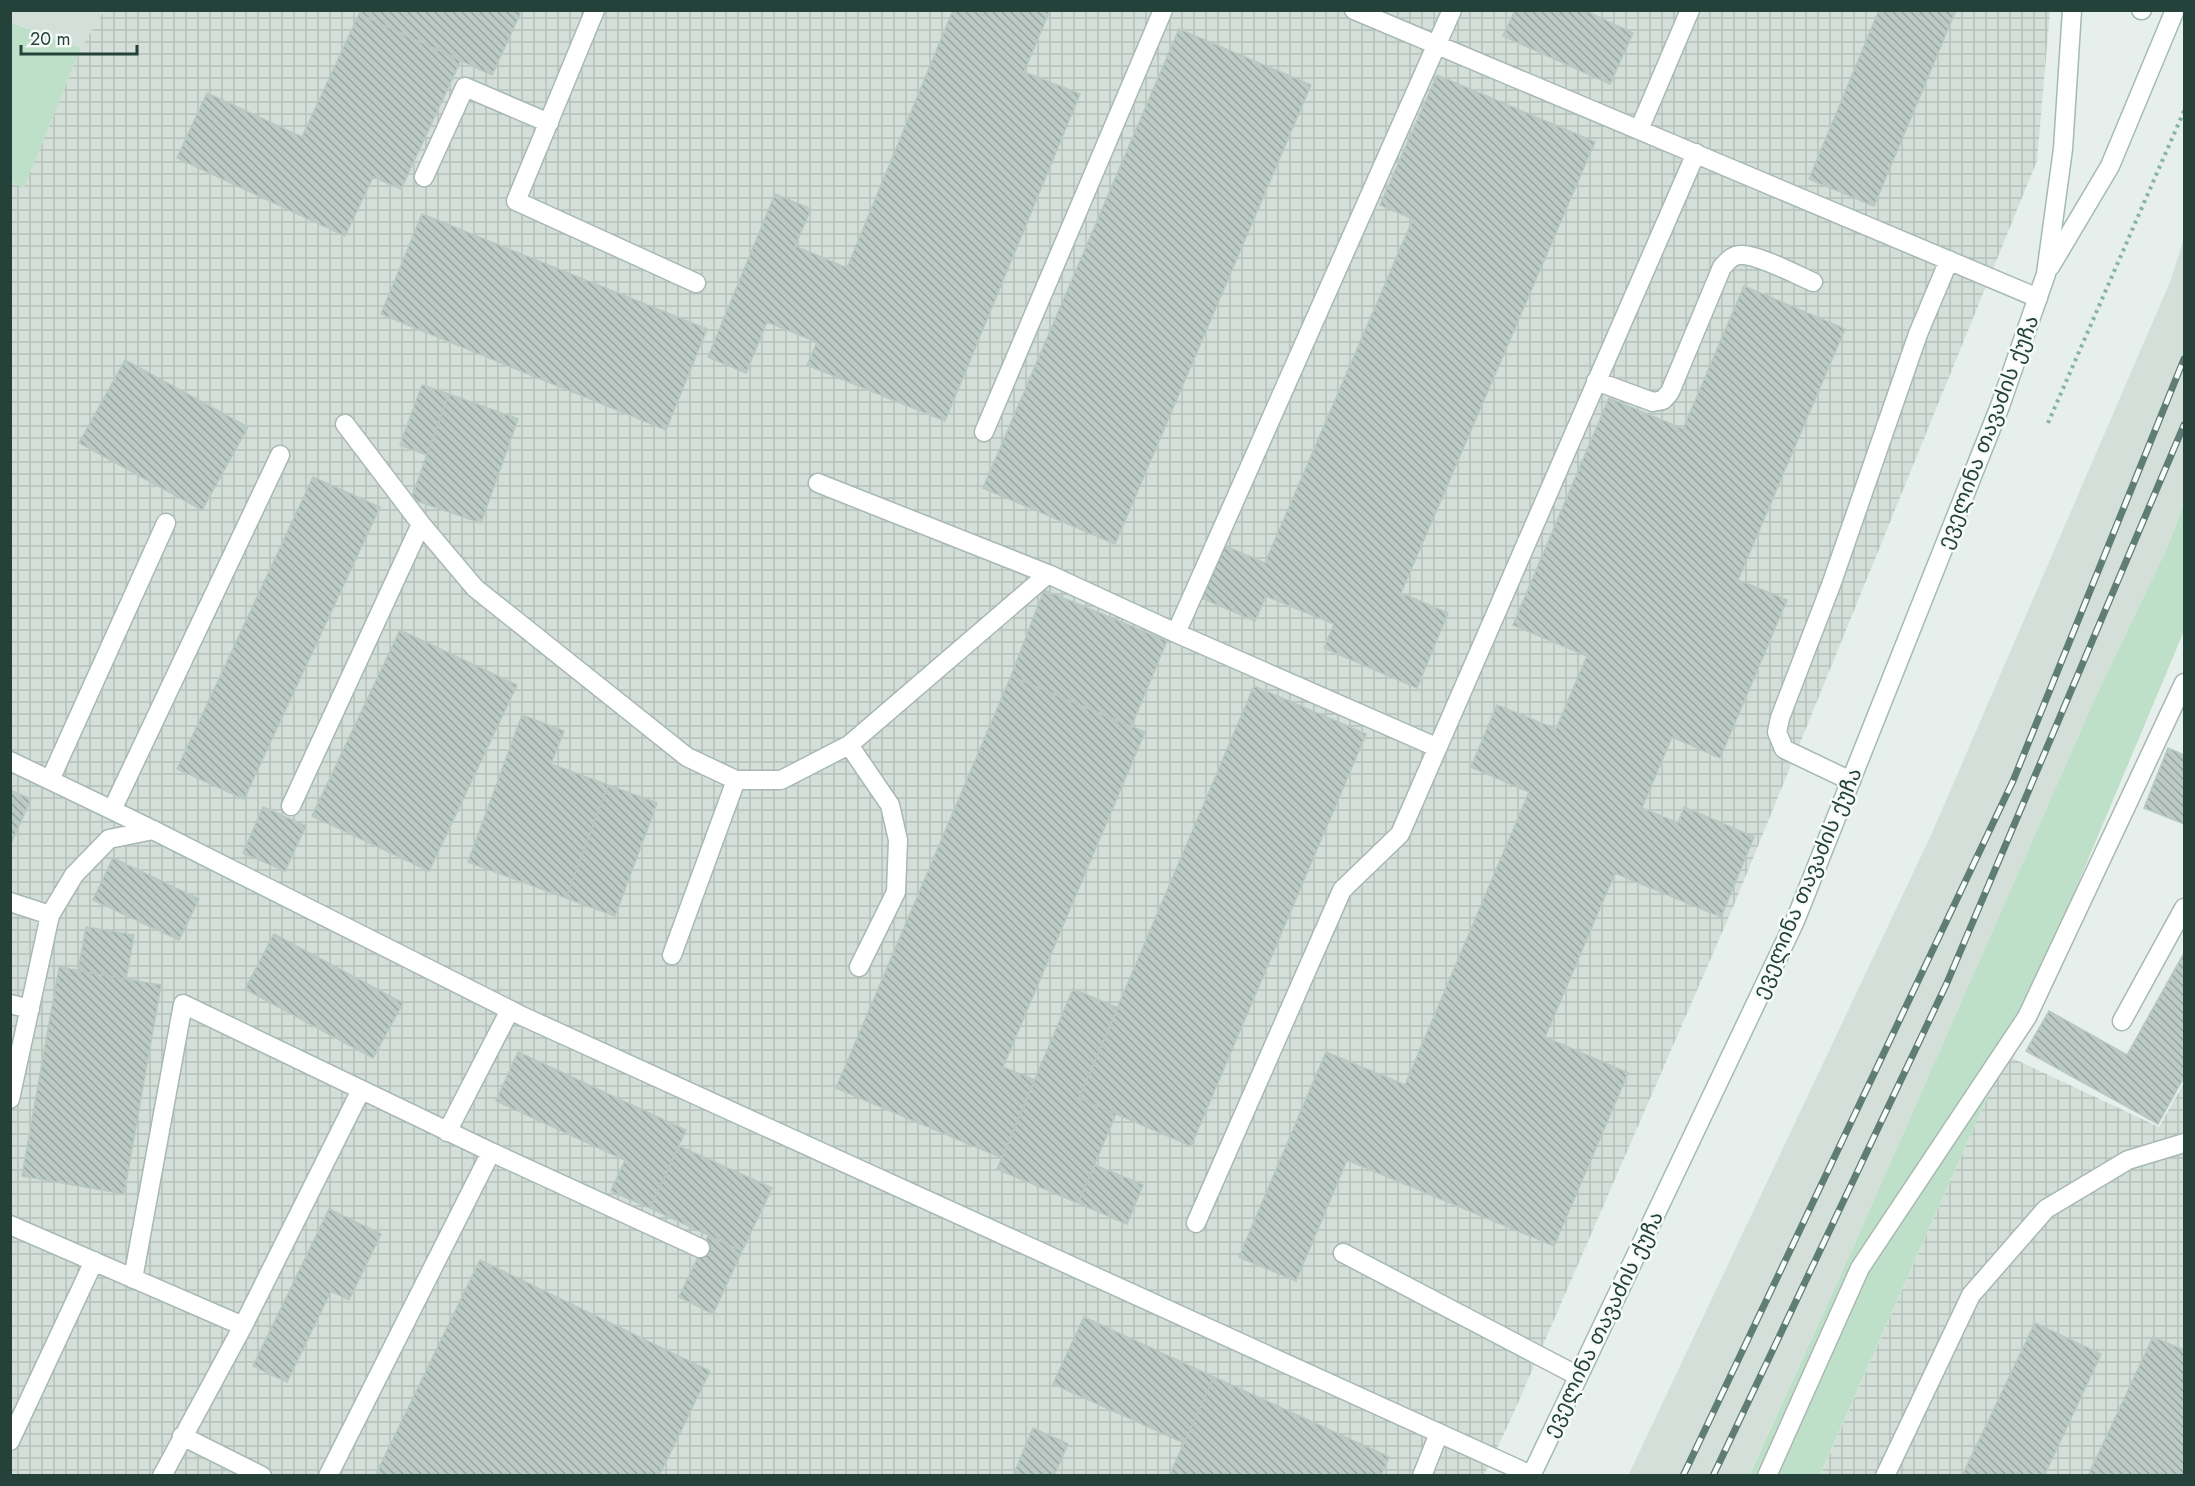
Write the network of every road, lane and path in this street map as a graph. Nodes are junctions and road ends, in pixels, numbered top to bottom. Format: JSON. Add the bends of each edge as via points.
{"nodes":[{"id":1,"x":595,"y":10,"type":"edge"},
{"id":2,"x":1162,"y":10,"type":"edge"},
{"id":3,"x":1354,"y":10,"type":"edge"},
{"id":4,"x":1452,"y":10,"type":"edge"},
{"id":5,"x":1690,"y":10,"type":"edge"},
{"id":6,"x":2072,"y":10,"type":"edge"},
{"id":7,"x":2175,"y":10,"type":"edge"},
{"id":8,"x":1436,"y":45,"type":"junction"},
{"id":9,"x":2184,"y":111,"type":"edge"},
{"id":10,"x":549,"y":123,"type":"junction"},
{"id":11,"x":1639,"y":130,"type":"junction"},
{"id":12,"x":1696,"y":153,"type":"junction"},
{"id":13,"x":424,"y":177,"type":"dead end"},
{"id":14,"x":1949,"y":260,"type":"junction"},
{"id":15,"x":2046,"y":274,"type":"junction"},
{"id":16,"x":1814,"y":282,"type":"dead end"},
{"id":17,"x":696,"y":283,"type":"dead end"},
{"id":18,"x":2038,"y":298,"type":"junction"},
{"id":19,"x":1596,"y":381,"type":"junction"},
{"id":20,"x":2048,"y":423,"type":"dead end"},
{"id":21,"x":345,"y":424,"type":"dead end"},
{"id":22,"x":984,"y":432,"type":"dead end"},
{"id":23,"x":280,"y":455,"type":"dead end"},
{"id":24,"x":818,"y":483,"type":"dead end"},
{"id":25,"x":166,"y":523,"type":"dead end"},
{"id":26,"x":421,"y":524,"type":"junction"},
{"id":27,"x":1048,"y":574,"type":"junction"},
{"id":28,"x":1176,"y":633,"type":"junction"},
{"id":29,"x":2184,"y":683,"type":"edge"},
{"id":30,"x":849,"y":745,"type":"junction"},
{"id":31,"x":1437,"y":747,"type":"junction"},
{"id":32,"x":10,"y":761,"type":"edge"},
{"id":33,"x":50,"y":780,"type":"junction"},
{"id":34,"x":736,"y":780,"type":"junction"},
{"id":35,"x":1851,"y":781,"type":"junction"},
{"id":36,"x":291,"y":806,"type":"dead end"},
{"id":37,"x":112,"y":810,"type":"junction"},
{"id":38,"x":153,"y":830,"type":"junction"},
{"id":39,"x":10,"y":902,"type":"edge"},
{"id":40,"x":2184,"y":908,"type":"edge"},
{"id":41,"x":50,"y":915,"type":"junction"},
{"id":42,"x":672,"y":955,"type":"dead end"},
{"id":43,"x":859,"y":967,"type":"dead end"},
{"id":44,"x":10,"y":1004,"type":"edge"},
{"id":45,"x":30,"y":1009,"type":"junction"},
{"id":46,"x":510,"y":1010,"type":"junction"},
{"id":47,"x":2122,"y":1021,"type":"dead end"},
{"id":48,"x":361,"y":1090,"type":"junction"},
{"id":49,"x":10,"y":1099,"type":"edge"},
{"id":50,"x":447,"y":1132,"type":"junction"},
{"id":51,"x":2184,"y":1143,"type":"edge"},
{"id":52,"x":490,"y":1152,"type":"junction"},
{"id":53,"x":1197,"y":1223,"type":"dead end"},
{"id":54,"x":11,"y":1228,"type":"edge"},
{"id":55,"x":700,"y":1248,"type":"dead end"},
{"id":56,"x":1343,"y":1253,"type":"dead end"},
{"id":57,"x":94,"y":1261,"type":"junction"},
{"id":58,"x":133,"y":1279,"type":"junction"},
{"id":59,"x":243,"y":1326,"type":"junction"},
{"id":60,"x":1578,"y":1376,"type":"junction"},
{"id":61,"x":1439,"y":1433,"type":"junction"},
{"id":62,"x":182,"y":1436,"type":"junction"},
{"id":63,"x":10,"y":1441,"type":"edge"},
{"id":64,"x":1531,"y":1475,"type":"edge"},
{"id":65,"x":162,"y":1476,"type":"edge"},
{"id":66,"x":262,"y":1476,"type":"edge"},
{"id":67,"x":328,"y":1476,"type":"edge"},
{"id":68,"x":1422,"y":1476,"type":"edge"},
{"id":69,"x":1767,"y":1476,"type":"edge"},
{"id":70,"x":1885,"y":1476,"type":"edge"}],
"edges":[{"from":1,"to":10,"type":"main road"},
{"from":2,"to":22,"type":"main road"},
{"from":3,"to":8,"type":"main road"},
{"from":4,"to":8,"type":"main road"},
{"from":5,"to":11,"type":"main road"},
{"from":6,"to":15,"type":"main road","name":"ეველინა თავაძის ქუჩა","via":[[2063,149]]},
{"from":7,"to":15,"type":"main road","name":"ეველინა თავაძის ქუჩა","via":[[2110,166]]},
{"from":8,"to":11,"type":"main road"},
{"from":8,"to":28,"type":"main road"},
{"from":9,"to":20,"type":"path"},
{"from":10,"to":13,"type":"main road","via":[[465,87]]},
{"from":10,"to":17,"type":"main road","via":[[516,201]]},
{"from":11,"to":12,"type":"main road"},
{"from":12,"to":14,"type":"main road"},
{"from":12,"to":19,"type":"main road"},
{"from":14,"to":18,"type":"main road"},
{"from":14,"to":35,"type":"main road","via":[[1918,334],[1778,725],[1784,749]]},
{"from":15,"to":18,"type":"main road","name":"ეველინა თავაძის ქუჩა"},
{"from":16,"to":19,"type":"main road","via":[[1753,257],[1730,258],[1722,267],[1664,400],[1653,402]]},
{"from":18,"to":35,"type":"main road","name":"ეველინა თავაძის ქუჩა","via":[[2000,406]]},
{"from":19,"to":31,"type":"main road"},
{"from":21,"to":26,"type":"main road"},
{"from":23,"to":37,"type":"main road"},
{"from":24,"to":27,"type":"main road"},
{"from":25,"to":33,"type":"main road"},
{"from":26,"to":34,"type":"main road","via":[[475,588],[687,757]]},
{"from":26,"to":36,"type":"main road"},
{"from":27,"to":28,"type":"main road"},
{"from":27,"to":30,"type":"main road"},
{"from":28,"to":31,"type":"main road"},
{"from":29,"to":69,"type":"main road","via":[[2027,1017],[1860,1268]]},
{"from":30,"to":34,"type":"main road","via":[[780,780]]},
{"from":30,"to":43,"type":"main road","via":[[890,805],[898,840],[896,892]]},
{"from":31,"to":53,"type":"main road","via":[[1400,834],[1342,890]]},
{"from":32,"to":33,"type":"main road"},
{"from":33,"to":37,"type":"main road"},
{"from":34,"to":42,"type":"main road"},
{"from":35,"to":60,"type":"main road","name":"ეველინა თავაძის ქუჩა","via":[[1795,921]]},
{"from":37,"to":38,"type":"main road"},
{"from":38,"to":41,"type":"main road","via":[[109,839],[74,875]]},
{"from":38,"to":46,"type":"main road"},
{"from":39,"to":41,"type":"main road"},
{"from":40,"to":47,"type":"main road"},
{"from":41,"to":45,"type":"main road"},
{"from":44,"to":45,"type":"main road"},
{"from":45,"to":49,"type":"main road"},
{"from":46,"to":50,"type":"main road"},
{"from":46,"to":61,"type":"main road"},
{"from":48,"to":50,"type":"main road"},
{"from":48,"to":58,"type":"main road","via":[[183,1004]]},
{"from":48,"to":59,"type":"main road"},
{"from":50,"to":52,"type":"main road"},
{"from":51,"to":70,"type":"main road","via":[[2128,1160],[2046,1209],[1971,1295]]},
{"from":52,"to":55,"type":"main road"},
{"from":52,"to":67,"type":"main road"},
{"from":54,"to":57,"type":"main road"},
{"from":56,"to":60,"type":"main road"},
{"from":57,"to":58,"type":"main road"},
{"from":57,"to":63,"type":"main road"},
{"from":58,"to":59,"type":"main road"},
{"from":59,"to":62,"type":"main road"},
{"from":60,"to":64,"type":"main road","name":"ეველინა თავაძის ქუჩა"},
{"from":61,"to":64,"type":"main road"},
{"from":61,"to":68,"type":"main road"},
{"from":62,"to":65,"type":"main road"},
{"from":62,"to":66,"type":"main road"}]}
